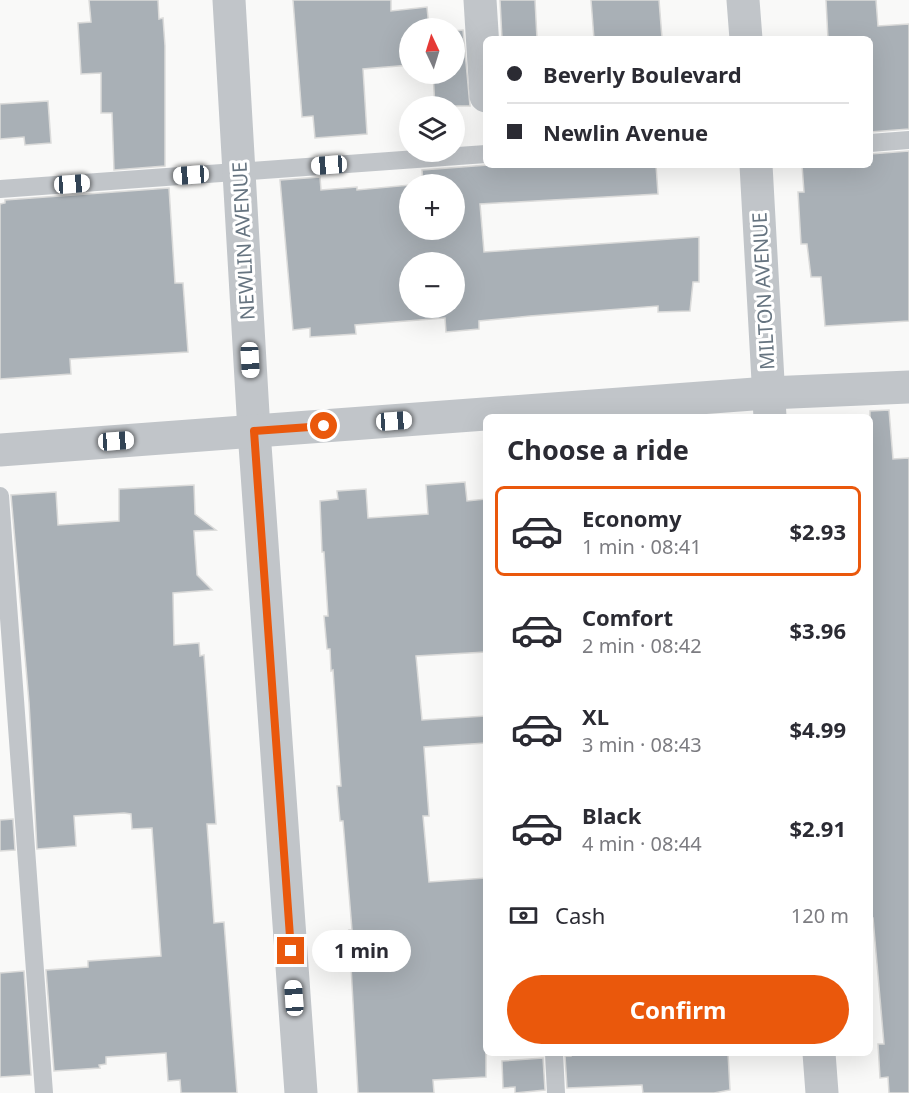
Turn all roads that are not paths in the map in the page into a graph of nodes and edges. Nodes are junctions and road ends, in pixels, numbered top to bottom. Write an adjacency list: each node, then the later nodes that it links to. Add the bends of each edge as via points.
1 (229, 0): 10 (street, NEWLIN AVENUE)
2 (480, 0): 5 (street)
3 (743, 0): 4 (street)
4 (746, 36)
5 (483, 48)
6 (909, 140): 7 (lane)
7 (873, 143)
8 (483, 154): 10 (lane)
9 (756, 168): 13 (street, MILTON AVENUE)
10 (239, 172): 11 (lane); 16 (street, NEWLIN AVENUE)
11 (0, 189)
12 (909, 387): 13 (street)
13 (769, 405): 14 (street)
14 (536, 414)
15 (483, 417): 16 (street)
16 (254, 431): 17 (street); 22 (street, NEWLIN AVENUE)
17 (0, 450)
18 (0, 506): 21 (lane)
19 (554, 1056): 23 (lane)
20 (819, 1056): 24 (street)
21 (44, 1093)
22 (301, 1093)
23 (556, 1093)
24 (822, 1093)

